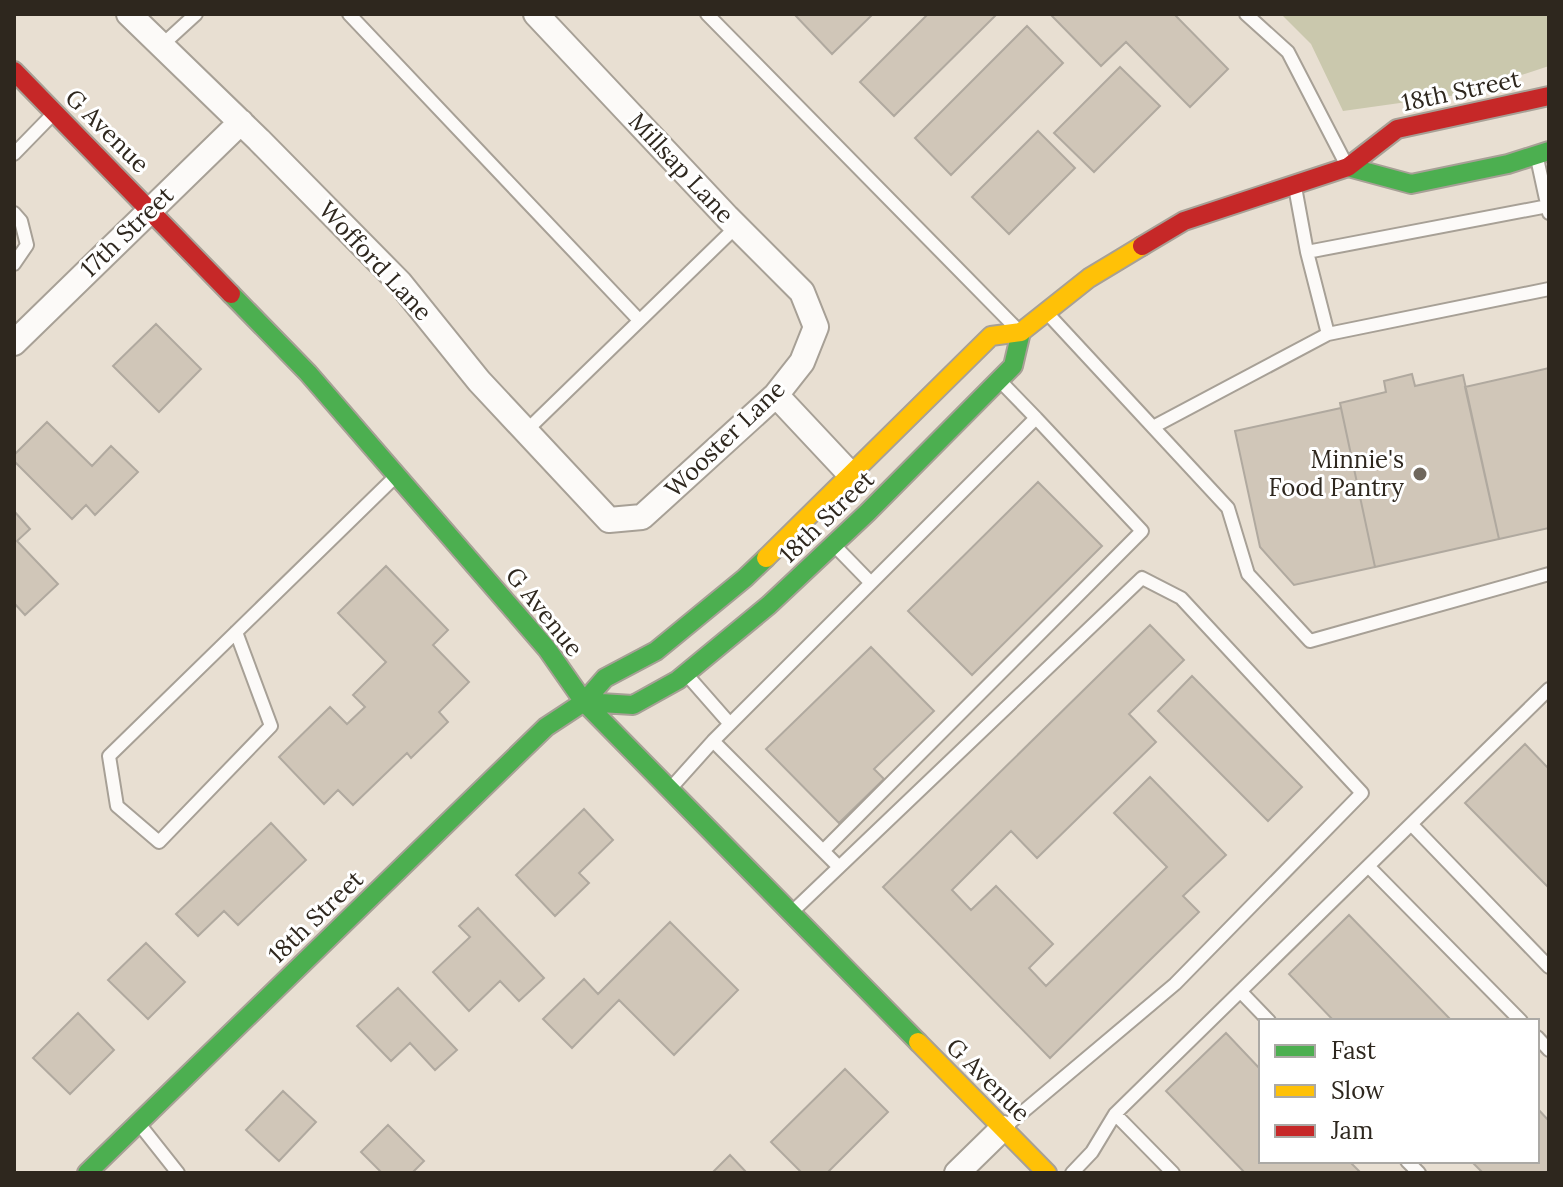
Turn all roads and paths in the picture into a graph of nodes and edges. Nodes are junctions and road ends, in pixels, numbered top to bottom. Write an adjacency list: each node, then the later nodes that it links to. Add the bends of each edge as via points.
1 (129, 14): 7 (street, Wofford Lane)
2 (196, 14): 7 (lane)
3 (349, 14): 24 (lane)
4 (536, 14): 19 (street, Millsap Lane)
5 (707, 14): 26 (lane)
6 (1246, 14): 14 (lane, via 1288,52)
7 (161, 46): 11 (street, Wofford Lane)
8 (14, 71): 10 (street, G Avenue)
9 (1549, 96): 14 (street, 18th Street, via 1522,109 1397,129)
10 (54, 112): 13 (lane); 16 (street, G Avenue)
11 (241, 122): 16 (street, 17th Street); 33 (street, Wofford Lane, via 400,283)
12 (1539, 149): 14 (street, via 1508,164 1411,184); 17 (lane)
13 (14, 154)
14 (1348, 167): 15 (street, 18th Street)
15 (1294, 184): 20 (lane); 23 (street, 18th Street, via 1184,221 1089,278)
16 (151, 209): 28 (street, 17th Street); 34 (street, G Avenue)
17 (1548, 210): 20 (lane)
18 (14, 213): 21 (lane, via 27,245)
19 (736, 227): 24 (lane); 25 (street, Millsap Lane, via 802,292)
20 (1307, 252): 27 (lane)
21 (14, 264)
22 (1549, 289): 27 (lane)
23 (1046, 312): 26 (street, 18th Street); 32 (lane)
24 (639, 320): 33 (lane)
25 (816, 327): 30 (street, Wooster Lane, via 802,362)
26 (1021, 332): 29 (street, 18th Street, via 1013,366); 35 (street, 18th Street, via 991,336)
27 (1328, 334): 32 (lane)
28 (14, 343)
29 (999, 380): 31 (lane); 37 (street, 18th Street)
30 (776, 395): 35 (street); 36 (street, Wooster Lane, via 642,517)
31 (1036, 418): 39 (lane); 48 (lane, via 1142,531)
32 (1153, 427): 38 (lane, via 1228,508 1248,574 1310,641)
33 (526, 431): 36 (street, Wofford Lane)
34 (397, 475): 40 (lane); 43 (street, G Avenue, via 547,649)
35 (851, 475): 43 (street, 18th Street, via 745,578 656,651 605,678)
36 (609, 520)
37 (833, 544): 39 (lane); 41 (street, 18th Street)
38 (1549, 574)
39 (871, 583): 44 (lane)
40 (236, 632): 40 (lane, via 109,756 117,806 159,842 271,726)
41 (686, 674): 43 (street, 18th Street, via 633,705); 44 (lane)
42 (1546, 699): 47 (lane)
43 (584, 702): 46 (street, G Avenue); 57 (street, 18th Street, via 546,727)
44 (730, 724): 45 (lane)
45 (713, 741): 46 (lane); 48 (lane)
46 (670, 790): 51 (street, G Avenue)
47 (1412, 825): 50 (lane); 52 (lane)
48 (823, 851): 49 (lane)
49 (839, 867): 51 (lane); 58 (lane, via 1142,578 1181,598 1362,793 1175,984)
50 (1369, 867): 53 (lane); 55 (lane)
51 (790, 914): 58 (street, G Avenue)
52 (1549, 967)
53 (1241, 992): 54 (lane); 56 (lane)
54 (1267, 1019)
55 (1519, 1019)
56 (1115, 1114): 63 (lane); 64 (lane)
57 (138, 1123): 59 (street, 18th Street); 60 (lane)
58 (1003, 1128): 61 (street); 62 (street, G Avenue)
59 (87, 1173)
60 (178, 1173)
61 (957, 1173)
62 (1047, 1173)
63 (1072, 1173)
64 (1173, 1173)

